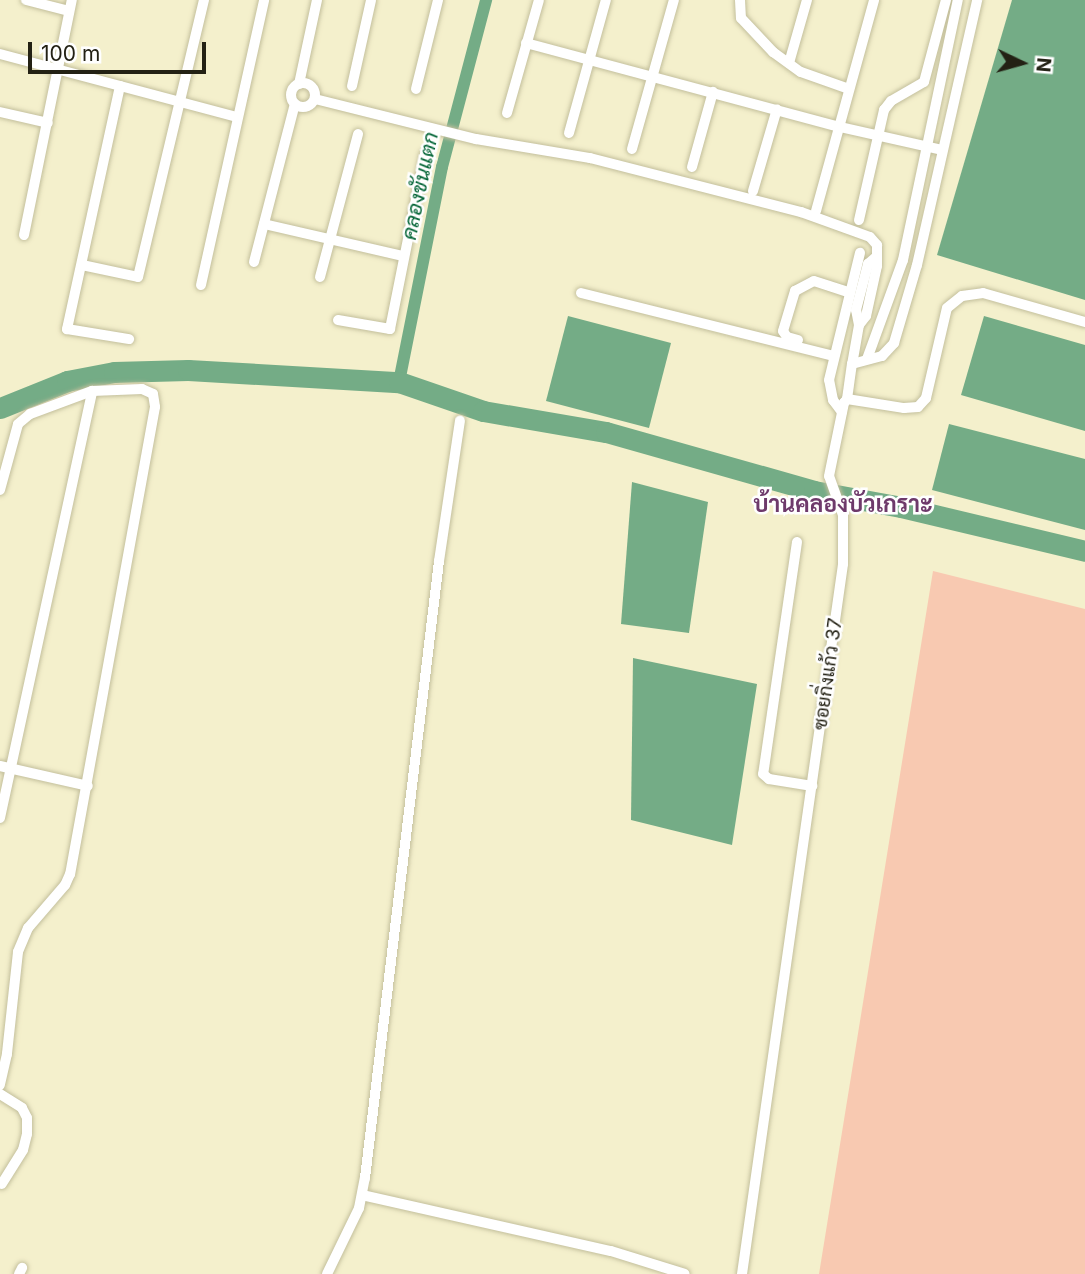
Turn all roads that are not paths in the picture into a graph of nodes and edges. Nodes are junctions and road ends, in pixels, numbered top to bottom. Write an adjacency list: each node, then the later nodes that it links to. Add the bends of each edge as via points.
1 (26, 0): 16 (street)
2 (204, 0): 32 (street)
3 (264, 0): 37 (street)
4 (317, 0): 25 (street)
5 (371, 0): 27 (street)
6 (438, 0): 28 (street)
7 (539, 0): 19 (street)
8 (606, 0): 21 (street)
9 (674, 0): 24 (street)
10 (740, 0): 22 (street, via 741,18)
11 (807, 0): 22 (street)
12 (874, 0): 29 (street)
13 (946, 0): 42 (street, via 924,82 891,100)
14 (958, 0): 17 (street)
15 (977, 0): 18 (street)
16 (71, 6): 23 (street)
17 (950, 38): 18 (street); 43 (street)
18 (967, 42): 45 (street)
19 (526, 43): 21 (street); 36 (street)
20 (0, 54): 23 (street)
21 (589, 59): 24 (street); 40 (street)
22 (789, 63): 29 (street)
23 (58, 69): 26 (street); 38 (street)
24 (652, 75): 30 (street); 44 (street)
25 (299, 84): 31 (street, via 313,88); 33 (street, via 292,92)
26 (120, 86): 32 (street); 59 (street)
27 (352, 86)
28 (416, 89)
29 (849, 89): 39 (street)
30 (713, 92): 34 (street); 47 (street)
31 (315, 99): 33 (street, via 306,107); 56 (street, via 476,139 590,158 801,212 870,237 877,246)
32 (180, 102): 37 (street); 59 (street, via 138,277)
33 (295, 104): 51 (street)
34 (777, 109): 39 (street); 48 (street)
35 (0, 112): 38 (street)
36 (507, 113)
37 (237, 117): 63 (street)
38 (48, 123): 52 (street)
39 (840, 127): 42 (street); 49 (street)
40 (569, 133)
41 (358, 134): 53 (street)
42 (879, 134): 43 (street); 50 (street)
43 (928, 147): 45 (street); 57 (street)
44 (632, 149)
45 (942, 150): 60 (street)
46 (425, 154): 55 (street)
47 (692, 167)
48 (753, 191)
49 (816, 211)
50 (859, 220)
51 (264, 224): 53 (street); 58 (street)
52 (24, 235)
53 (330, 239): 55 (street); 61 (street)
54 (860, 253): 65 (street)
55 (403, 256): 68 (street, via 390,330)
56 (875, 258): 67 (street, via 867,264); 70 (street, via 866,316)
57 (903, 260): 60 (street); 62 (street)
58 (254, 262)
59 (82, 265): 71 (street, via 67,329)
60 (917, 265): 64 (street)
61 (320, 277)
62 (896, 283): 64 (street); 73 (street)
63 (201, 285)
64 (910, 288): 73 (street, via 888,352)
65 (848, 292): 67 (street); 72 (street, via 821,282 801,286 795,291 783,331 787,337)
66 (581, 293): 72 (street)
67 (850, 308): 70 (street); 72 (street)
68 (338, 320)
69 (1085, 322): 76 (street, via 983,293 962,296 947,308 926,398 918,407)
70 (859, 325): 74 (street, ซอยกิ่งแก้ว 37)
71 (129, 339)
72 (834, 353): 77 (street, via 830,390)
73 (867, 359): 74 (street)
74 (852, 363): 76 (street, ซอยกิ่งแก้ว 37)
75 (92, 391): 79 (street, via 23,419); 81 (street); 82 (street, via 142,389 153,394 155,407)
76 (847, 398): 77 (street, ซอยกิ่งแก้ว 37)
77 (842, 412): 83 (street, ซอยกิ่งแก้ว 37, via 828,476 843,515 843,564)
78 (460, 421): 91 (street)
79 (0, 490)
80 (797, 542): 83 (street, via 763,774)
81 (5, 767): 82 (street); 84 (street)
82 (88, 786): 85 (street, via 70,874 22,939)
83 (812, 786): 94 (street, ซอยกิ่งแก้ว 37)
84 (0, 818)
85 (12, 996): 86 (street); 87 (street)
86 (0, 1000)
87 (4, 1050): 88 (street)
88 (0, 1084)
89 (0, 1094): 90 (street, via 22,1108 27,1126 23,1150)
90 (2, 1184)
91 (362, 1195): 92 (street); 93 (street, via 611,1251)
92 (327, 1274)
93 (685, 1274)
94 (742, 1274)

